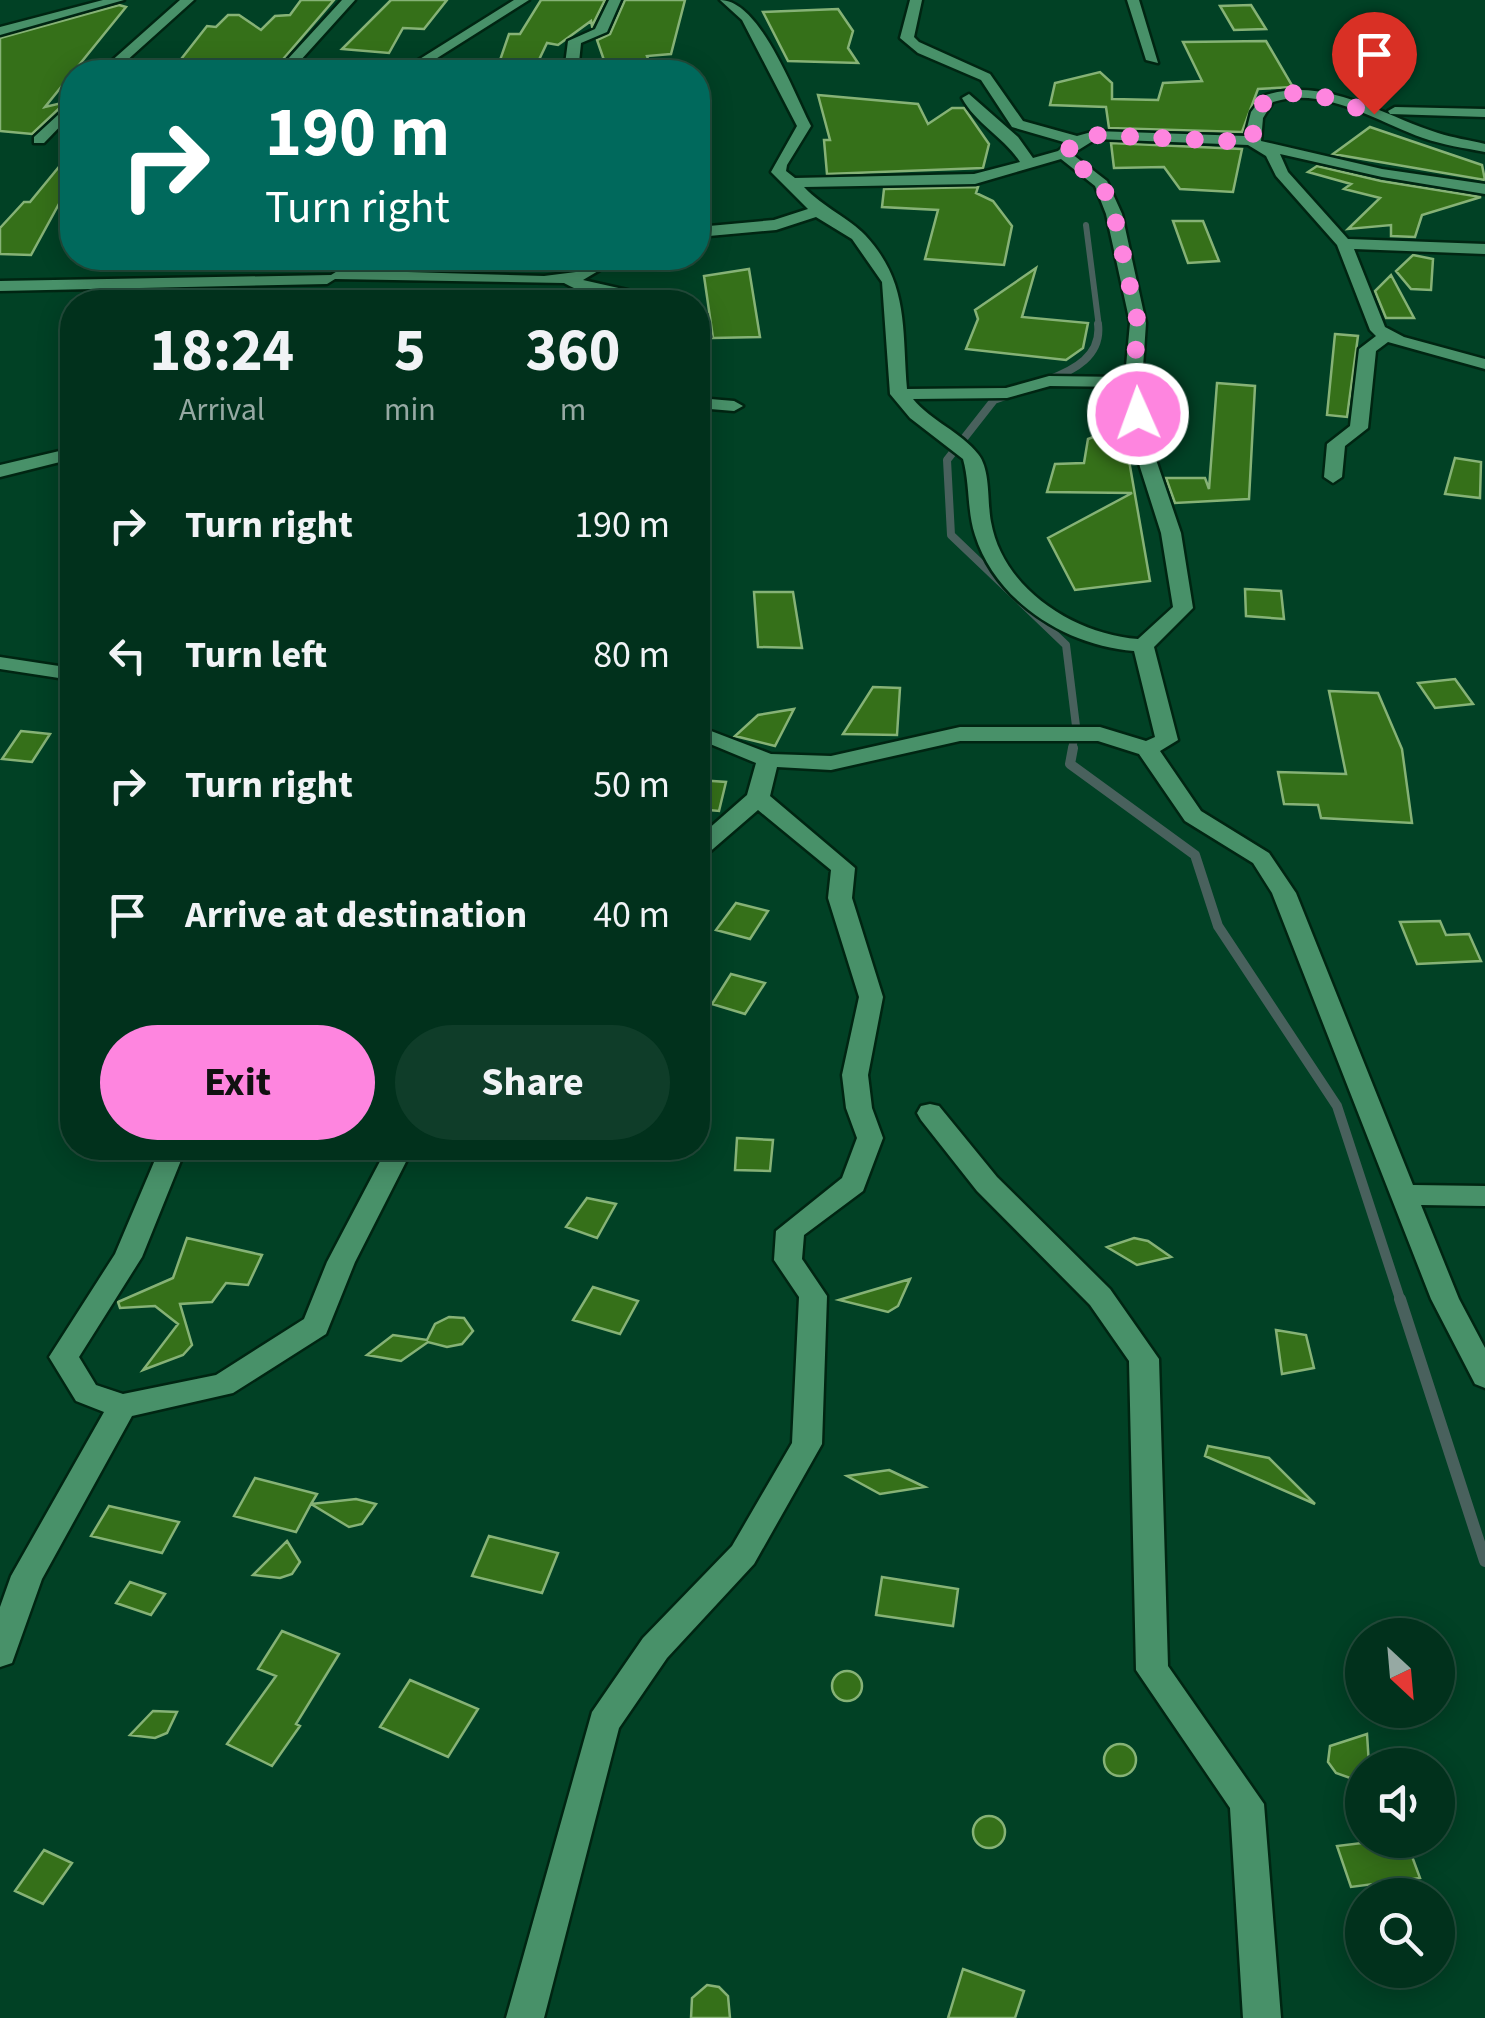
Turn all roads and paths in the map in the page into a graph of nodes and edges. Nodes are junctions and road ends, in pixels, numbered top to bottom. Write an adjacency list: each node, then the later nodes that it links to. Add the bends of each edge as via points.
1 (118, 0): 9 (street)
2 (188, 0): 10 (street)
3 (349, 0): 11 (street)
4 (524, 0): 12 (street)
5 (615, 0): 13 (street, via 600,32 575,41)
6 (726, 0): 24 (street, via 748,18 804,126 781,156 778,172)
7 (916, 0): 21 (street, via 907,38 917,49 981,74 1017,124)
8 (1133, 0): 14 (street)
9 (0, 31)
10 (120, 60)
11 (294, 60)
12 (426, 60)
13 (573, 60)
14 (1153, 60)
15 (969, 98): 23 (street)
16 (1346, 102): 17 (street, via 1422,115); 20 (street, via 1296,94 1270,98 1260,106); 22 (street)
17 (1485, 114)
18 (60, 118): 19 (street)
19 (39, 140)
20 (1256, 143): 21 (street, via 1094,135); 25 (street); 28 (street)
21 (1070, 148): 23 (street); 40 (street, via 1102,184 1114,214 1138,323)
22 (1485, 148)
23 (1030, 164): 24 (street, via 975,179)
24 (791, 183): 26 (street)
25 (1485, 189)
26 (818, 211): 27 (street, via 776,225); 41 (street, via 858,236 890,282)
27 (710, 231)
28 (1344, 244): 29 (street); 38 (street)
29 (1485, 249)
30 (337, 270): 33 (street); 34 (street); 35 (street)
31 (587, 270): 32 (street)
32 (568, 279): 33 (street); 37 (street)
33 (544, 281): 36 (street)
34 (0, 286)
35 (320, 290)
36 (538, 290)
37 (595, 290)
38 (1386, 336): 39 (street); 46 (street, via 1368,349 1359,428 1336,444)
39 (1485, 364)
40 (1133, 382): 41 (street, via 1049,381 1008,392); 47 (street, via 1142,446 1170,533 1184,608)
41 (900, 394): 47 (street, via 971,457 987,544 1022,594 1061,626 1119,646)
42 (710, 404): 43 (street)
43 (734, 406)
44 (60, 457): 45 (street)
45 (0, 470)
46 (1333, 477)
47 (1144, 646): 51 (street, via 1167,740)
48 (0, 663): 49 (street)
49 (60, 672)
50 (710, 737): 52 (street)
51 (1147, 748): 52 (street, via 1100,734 960,734 832,762); 58 (street, via 1192,816 1261,858 1284,893)
52 (768, 760): 53 (street)
53 (758, 798): 54 (street); 63 (street, via 843,868 840,898 871,997 855,1075 870,1138 853,1184 790,1231 788,1260 813,1296 807,1444 743,1554 655,1648 604,1723)
54 (710, 840)
55 (930, 1112): 64 (street, via 988,1184 1100,1297 1144,1359 1152,1670 1247,1804)
56 (168, 1160): 61 (street, via 128,1257 64,1357 86,1393)
57 (394, 1160): 61 (street, via 316,1326 224,1384)
58 (1403, 1195): 59 (street); 60 (street, via 1444,1299)
59 (1485, 1196)
60 (1485, 1376)
61 (122, 1406): 62 (street, via 26,1576)
62 (0, 1653)
63 (525, 2018)
64 (1262, 2018)

